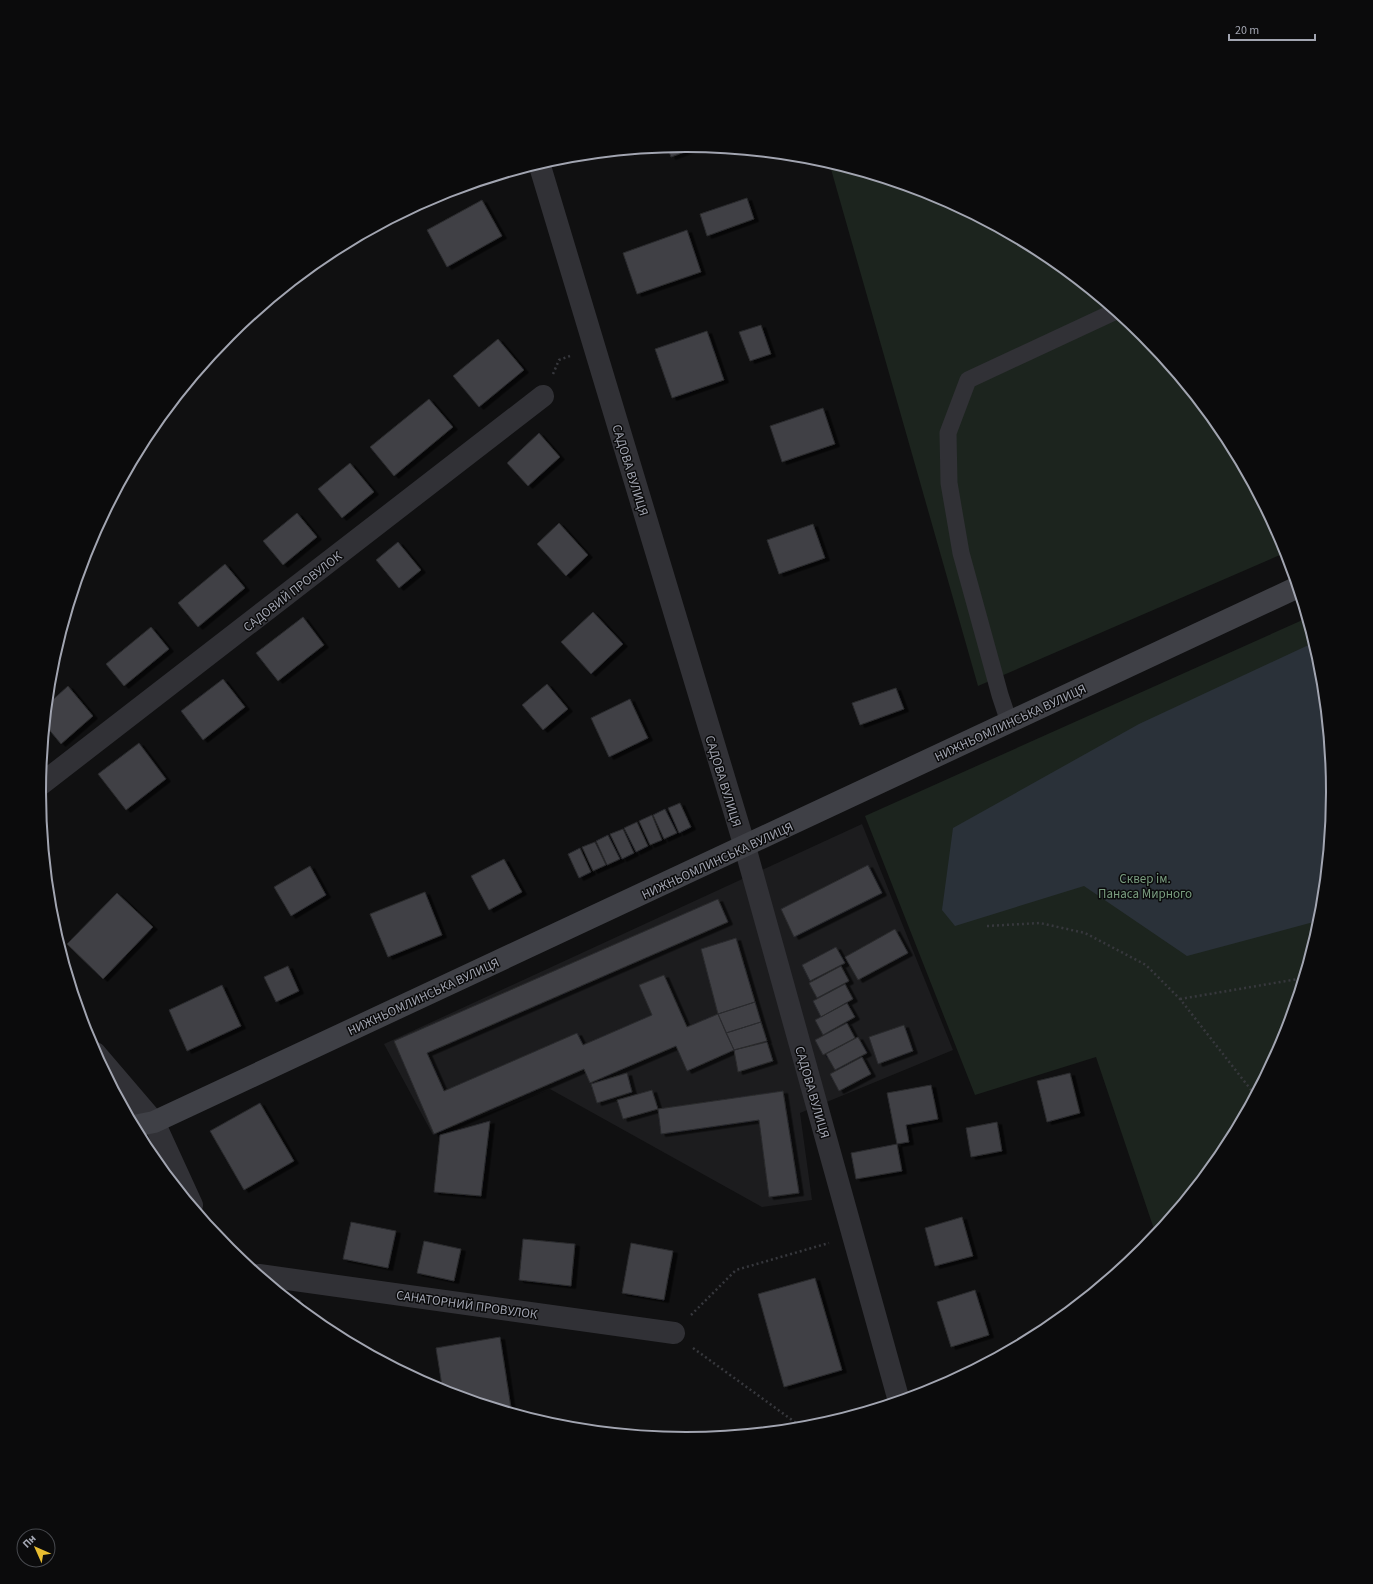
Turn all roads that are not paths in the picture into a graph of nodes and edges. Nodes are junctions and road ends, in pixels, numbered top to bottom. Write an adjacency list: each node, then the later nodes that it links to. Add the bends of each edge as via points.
1 (541, 169): 7 (street, САДОВА ВУЛИЦЯ)
2 (1112, 313): 5 (lane, via 968,380 948,433 949,483 961,553)
3 (543, 396): 6 (street, САДОВИЙ ПРОВУЛОК)
4 (1294, 589): 5 (main road, НИЖНЬОМЛИНСЬКА ВУЛИЦЯ)
5 (1009, 722): 7 (main road, НИЖНЬОМЛИНСЬКА ВУЛИЦЯ)
6 (46, 780)
7 (745, 847): 9 (main road, НИЖНЬОМЛИНСЬКА ВУЛИЦЯ); 13 (street, САДОВА ВУЛИЦЯ)
8 (119, 1087): 9 (street)
9 (144, 1124): 10 (street)
10 (179, 1183)
11 (267, 1276): 12 (street, САНАТОРНИЙ ПРОВУЛОК)
12 (674, 1333)
13 (898, 1397)

